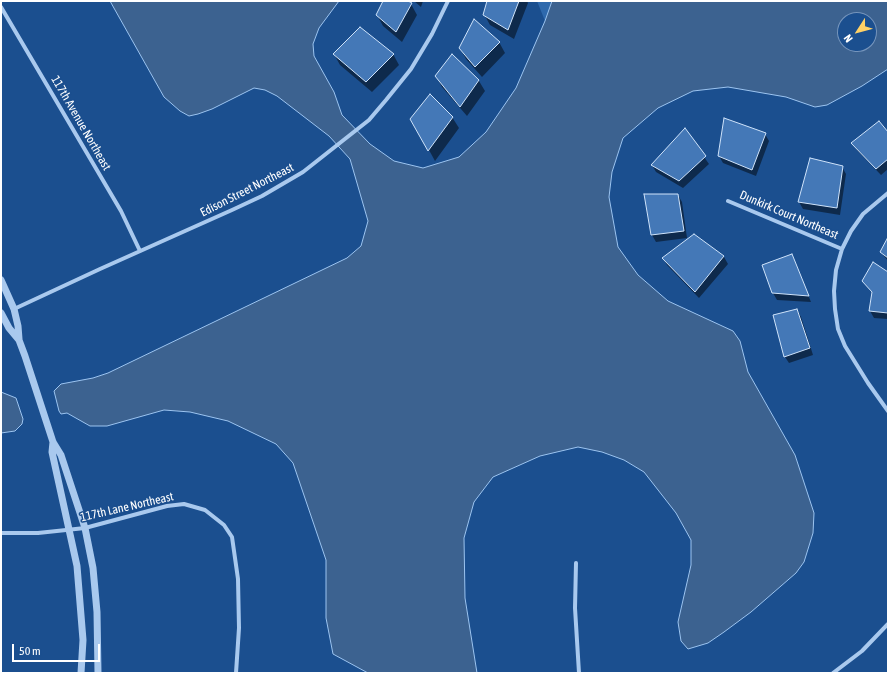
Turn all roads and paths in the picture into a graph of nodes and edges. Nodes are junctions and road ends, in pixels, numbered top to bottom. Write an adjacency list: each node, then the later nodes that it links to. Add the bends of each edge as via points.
1 (448, 1): 6 (street, Edison Street Northeast, via 411,69 369,120 303,172 262,196)
2 (1, 7): 6 (street, 117th Avenue Northeast, via 72,126 136,238)
3 (888, 193): 5 (street, via 863,214)
4 (728, 201): 5 (street, Dunkirk Court Northeast)
5 (842, 249): 11 (street, via 834,290 838,328 845,346)
6 (140, 250): 8 (street, Edison Street Northeast)
7 (1, 280): 8 (street)
8 (14, 309): 10 (street)
9 (1, 313): 10 (street, via 8,328)
10 (19, 340): 12 (street)
11 (888, 411)
12 (53, 439): 13 (street, via 52,452); 14 (street, via 61,455)
13 (68, 528): 14 (street, 117th Lane Northeast); 15 (street, 117th Lane Northeast, via 38,533); 18 (street, via 77,566 83,640)
14 (85, 528): 19 (street, via 98,612); 20 (street, 117th Lane Northeast, via 142,511 184,504 205,510 224,525 232,537 238,579)
15 (1, 533)
16 (576, 563): 21 (street, via 575,608)
17 (888, 624): 22 (street, via 862,651)
18 (81, 673)
19 (98, 673)
20 (236, 673)
21 (579, 673)
22 (833, 673)

